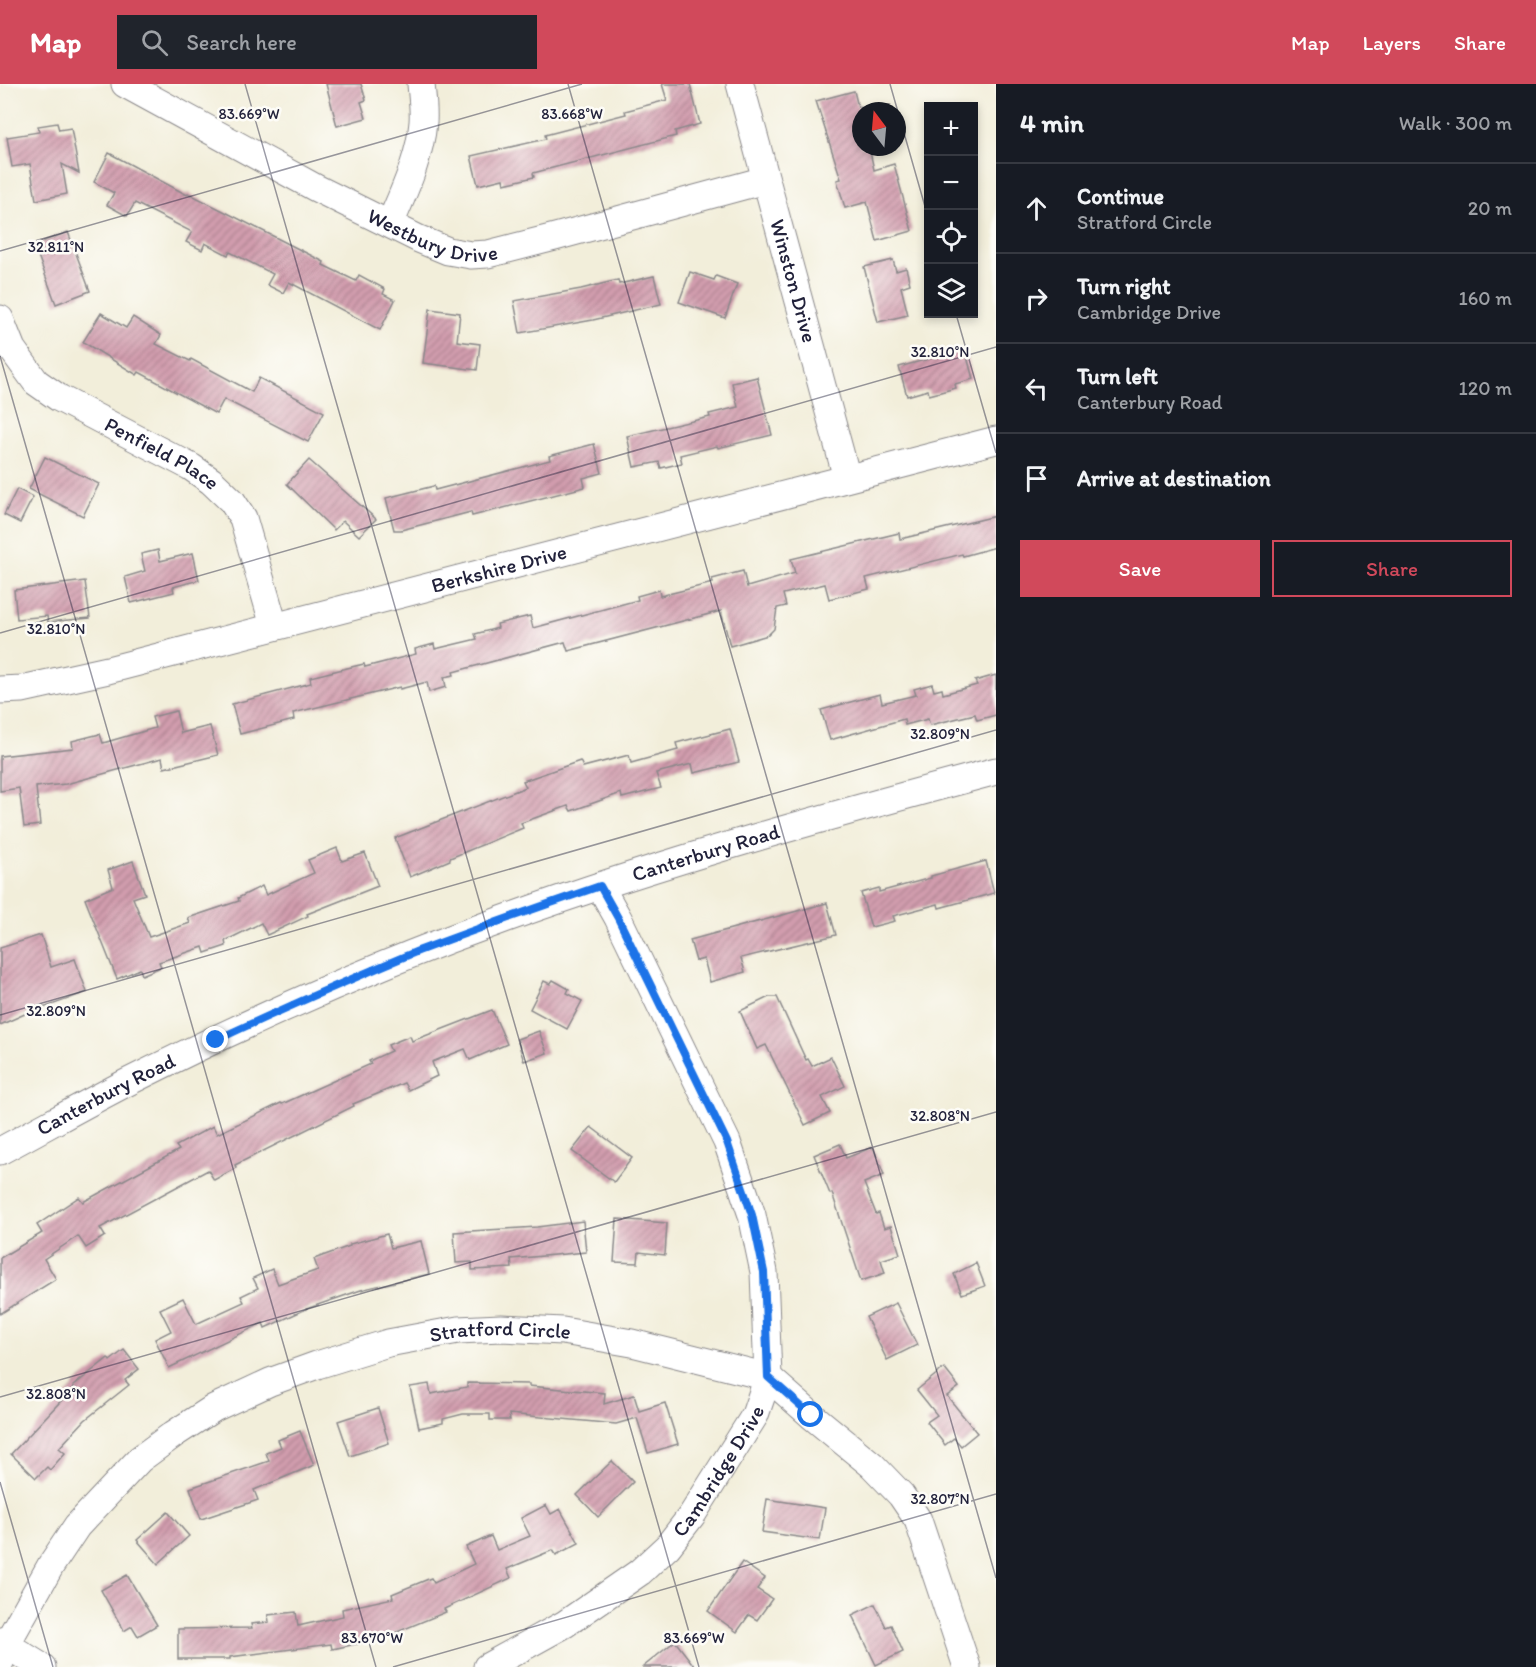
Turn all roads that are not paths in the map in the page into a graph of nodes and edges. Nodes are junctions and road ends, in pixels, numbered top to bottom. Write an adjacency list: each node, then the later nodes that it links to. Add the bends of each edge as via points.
1 (125, 84): 5 (street, Westbury Drive)
2 (421, 84): 5 (street, via 421,138)
3 (740, 84): 4 (street, Winston Drive)
4 (765, 180): 5 (street, Westbury Drive, via 488,254 447,251); 8 (street, Winston Drive)
5 (390, 224)
6 (0, 319): 9 (street, Penfield Place, via 12,349 36,382 191,467 232,501 243,518)
7 (996, 440): 8 (street, Berkshire Drive)
8 (847, 478): 9 (street, Berkshire Drive)
9 (274, 626): 10 (street, Berkshire Drive, via 108,670)
10 (0, 690)
11 (996, 771): 12 (street, Canterbury Road, via 725,846)
12 (600, 886): 13 (street, Canterbury Road, via 507,918 323,991 126,1083); 14 (street, Cambridge Drive, via 727,1142 752,1215 764,1272)
13 (0, 1151)
14 (768, 1377): 15 (street, Stratford Circle, via 632,1343 563,1331 501,1328 458,1330 388,1343 317,1365 214,1408 140,1459 77,1526); 17 (street, Cambridge Drive, via 755,1414 668,1546 640,1572 565,1624); 18 (street, Stratford Circle, via 872,1465 901,1495 918,1520)
15 (2, 1649): 16 (street)
16 (42, 1667)
17 (487, 1667)
18 (967, 1667)

